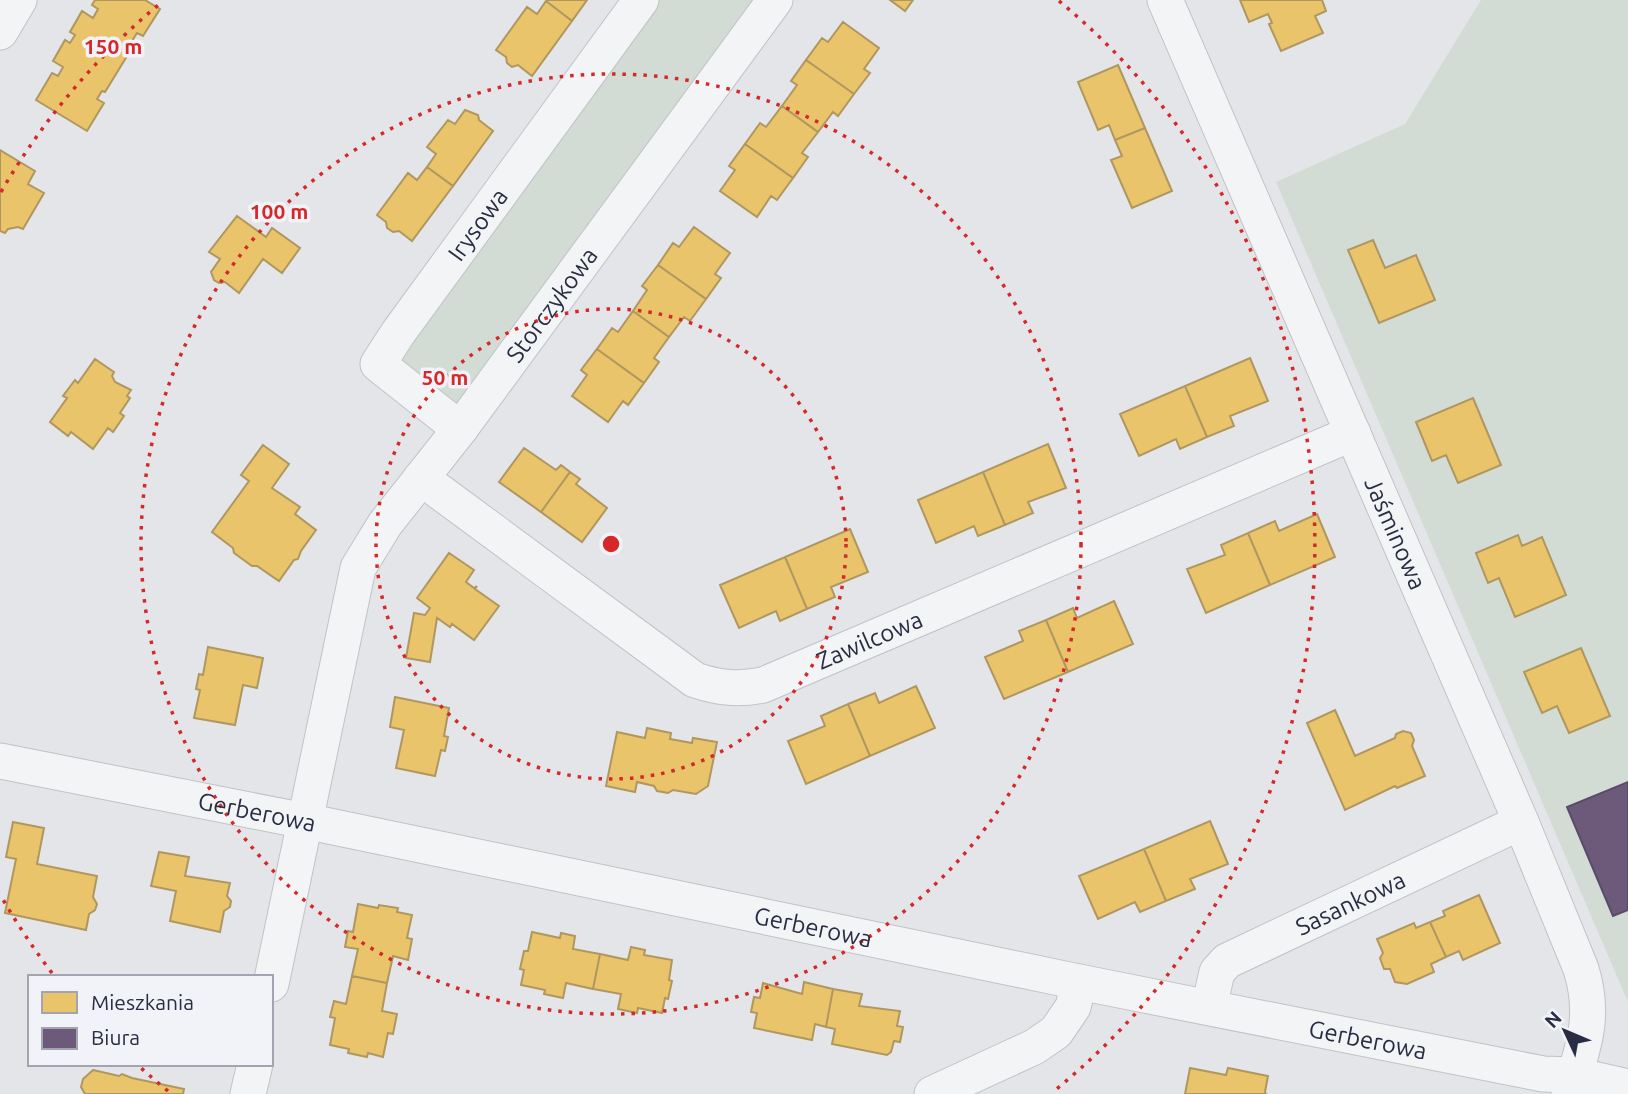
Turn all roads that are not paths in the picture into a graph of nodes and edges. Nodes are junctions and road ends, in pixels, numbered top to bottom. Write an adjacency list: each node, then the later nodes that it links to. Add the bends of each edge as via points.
1 (19, 0): 5 (street)
2 (641, 0): 6 (street, Irysowa, via 378,364)
3 (775, 0): 6 (street, Storczykowa)
4 (1165, 0): 7 (street, Jaśminowa)
5 (0, 32)
6 (460, 429): 8 (street, Storczykowa)
7 (1353, 433): 8 (street, Zawilcowa, via 776,680 728,689 695,680); 11 (street, Jaśminowa)
8 (421, 478): 10 (street, Storczykowa, via 358,568)
9 (0, 761): 10 (street, Gerberowa)
10 (305, 821): 12 (street, Storczykowa); 13 (street, Gerberowa)
11 (1521, 822): 14 (street, Sasankowa, via 1227,961 1217,972); 16 (street, Jaśminowa, via 1588,992 1585,1043)
12 (273, 975)
13 (1079, 982): 14 (street, Gerberowa); 19 (street, via 1073,1007 1056,1032 1034,1047)
14 (1209, 1007): 16 (street, Gerberowa, via 1543,1074)
15 (255, 1066): 18 (street)
16 (1572, 1085): 17 (street, Gerberowa)
17 (1628, 1087)
18 (248, 1094)
19 (932, 1094)

